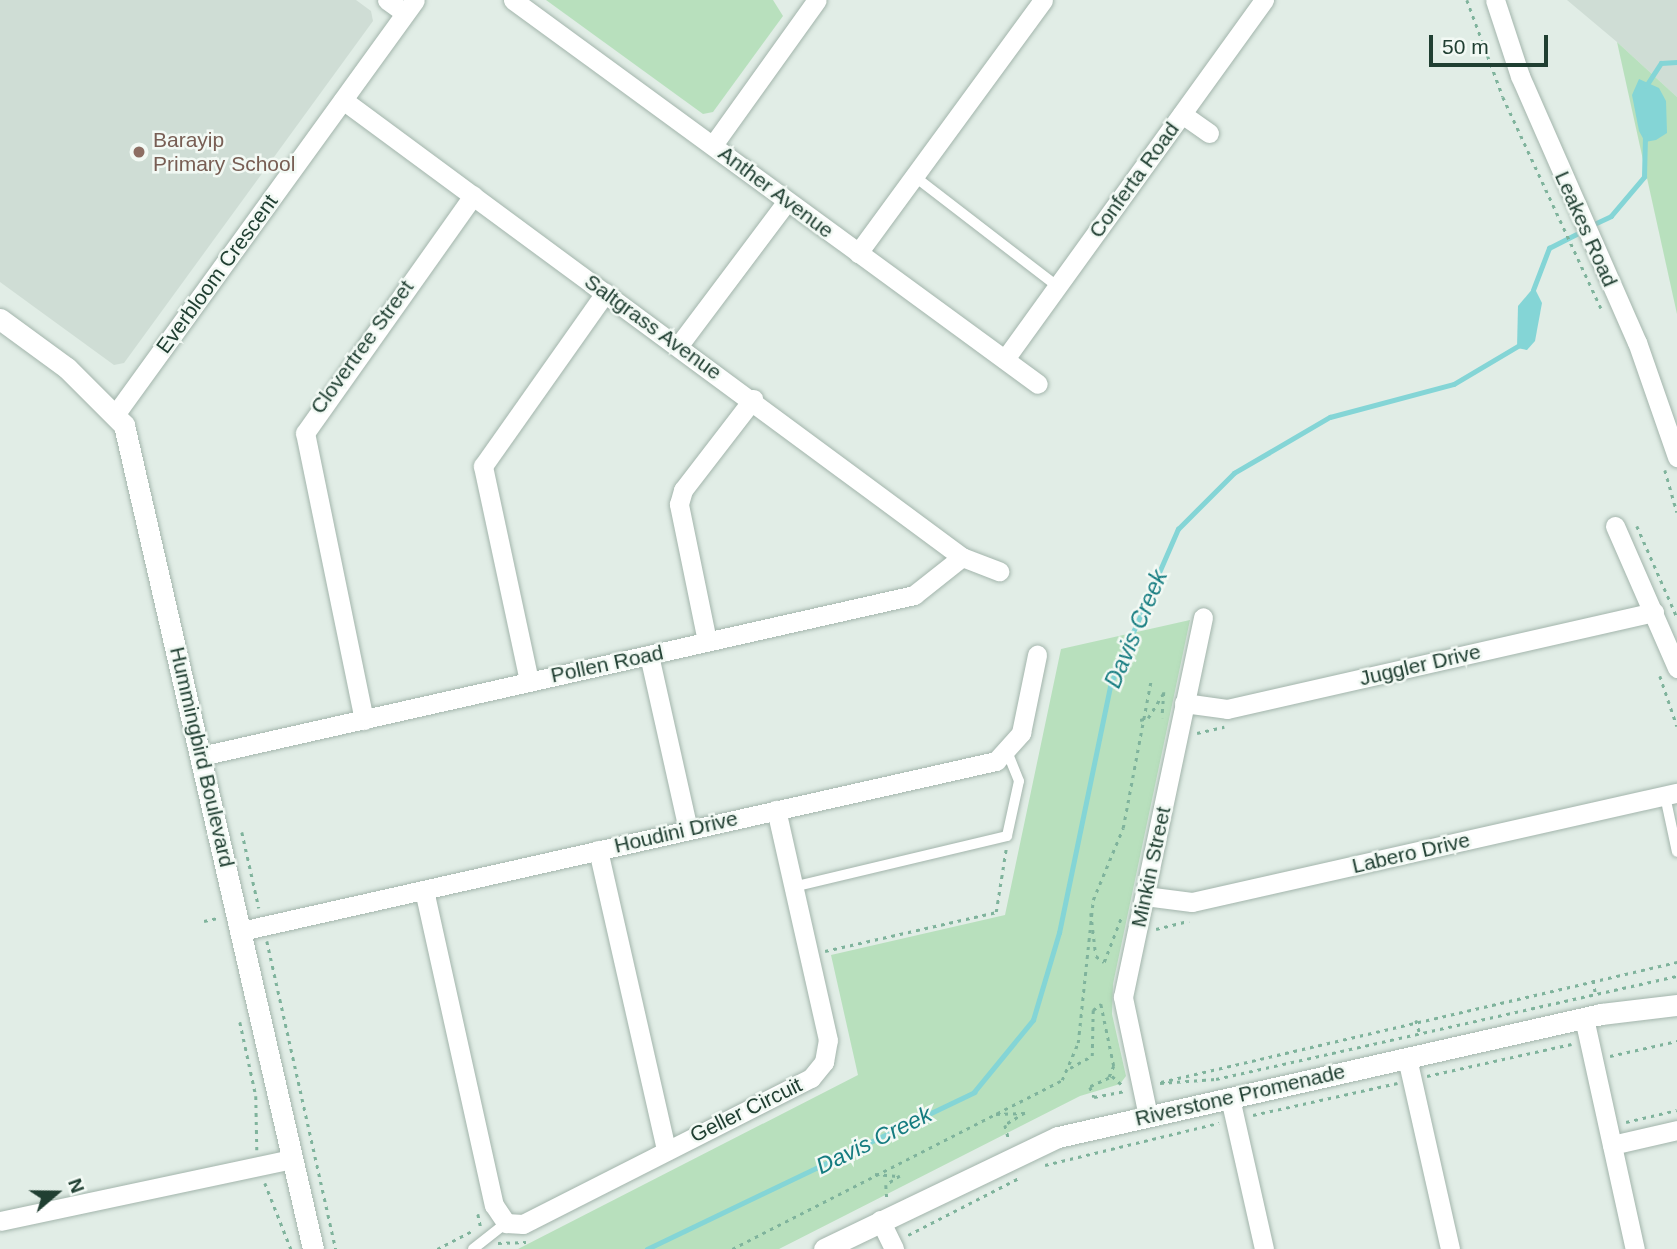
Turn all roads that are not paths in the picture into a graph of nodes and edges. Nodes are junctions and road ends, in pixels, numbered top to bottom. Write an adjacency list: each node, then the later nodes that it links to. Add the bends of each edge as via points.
1 (387, 0): 7 (street)
2 (513, 0): 11 (street, Anther Avenue)
3 (1043, 0): 12 (street)
4 (1264, 0): 9 (street, Conferta Road)
5 (1495, 0): 24 (street, Leakes Road)
6 (812, 2): 11 (street)
7 (410, 7): 8 (street, Everbloom Crescent)
8 (343, 100): 13 (street, Saltgrass Avenue); 23 (street, Everbloom Crescent)
9 (1182, 114): 10 (street); 16 (street, Conferta Road)
10 (1209, 133)
11 (713, 145): 14 (street, Anther Avenue)
12 (914, 176): 15 (street); 16 (lane)
13 (473, 196): 17 (street, Saltgrass Avenue); 36 (street, Clovertree Street, via 305,433)
14 (787, 201): 15 (street, Anther Avenue); 19 (street)
15 (858, 253): 20 (street, Anther Avenue)
16 (1057, 286): 20 (street, Conferta Road)
17 (605, 293): 19 (street, Saltgrass Avenue); 34 (street, via 483,466)
18 (0, 319): 23 (street)
19 (680, 345): 22 (street, Saltgrass Avenue)
20 (1004, 359): 21 (street, Anther Avenue)
21 (1038, 384)
22 (753, 399): 26 (street, Saltgrass Avenue); 30 (street, via 683,490 679,504)
23 (117, 412): 38 (street, Hummingbird Boulevard)
24 (1677, 457)
25 (1615, 526): 28 (street)
26 (962, 557): 27 (street); 30 (street, Pollen Road, via 914,595)
27 (999, 571)
28 (1654, 612): 33 (street); 35 (street, Juggler Drive, via 1227,709)
29 (1203, 617): 35 (street, Minkin Street)
30 (707, 641): 31 (street, Pollen Road)
31 (649, 655): 34 (street, Pollen Road); 41 (street)
32 (1037, 655): 37 (street, via 1021,733)
33 (1677, 668)
34 (529, 681): 36 (street, Pollen Road)
35 (1184, 704): 46 (street, Minkin Street)
36 (364, 720): 38 (street, Pollen Road)
37 (1008, 754): 40 (street, Houdini Drive); 44 (lane, via 1019,781 1012,825 999,841)
38 (201, 755): 47 (street, Hummingbird Boulevard)
39 (1671, 795): 43 (lane); 46 (street, Labero Drive, via 1192,902)
40 (776, 810): 41 (street, Houdini Drive); 44 (street, Geller Circuit)
41 (688, 829): 42 (street, Houdini Drive)
42 (598, 850): 45 (street, Houdini Drive); 55 (street)
43 (1677, 852)
44 (792, 887): 55 (street, Geller Circuit, via 828,1040 818,1072)
45 (424, 890): 47 (street, Houdini Drive, via 265,934); 58 (street)
46 (1145, 896): 52 (street, Minkin Street, via 1148,924 1123,996)
47 (230, 931): 56 (street, Hummingbird Boulevard)
48 (1677, 1005): 49 (street, Riverstone Promenade)
49 (1584, 1018): 50 (street, Riverstone Promenade); 54 (street)
50 (1407, 1058): 51 (street, Riverstone Promenade); 65 (street)
51 (1230, 1098): 52 (street, Riverstone Promenade); 64 (street)
52 (1148, 1116): 57 (street, Riverstone Promenade, via 1015,1154)
53 (1677, 1130): 54 (street)
54 (1612, 1145): 66 (street)
55 (666, 1150): 58 (street, Geller Circuit, via 528,1222)
56 (292, 1159): 59 (street); 61 (street, Hummingbird Boulevard)
57 (887, 1216): 60 (street); 63 (street, Riverstone Promenade)
58 (502, 1220): 62 (lane, Geller Circuit)
59 (0, 1221)
60 (893, 1246)
61 (313, 1249)
62 (473, 1249)
63 (824, 1249)
64 (1264, 1249)
65 (1450, 1249)
66 (1635, 1249)

